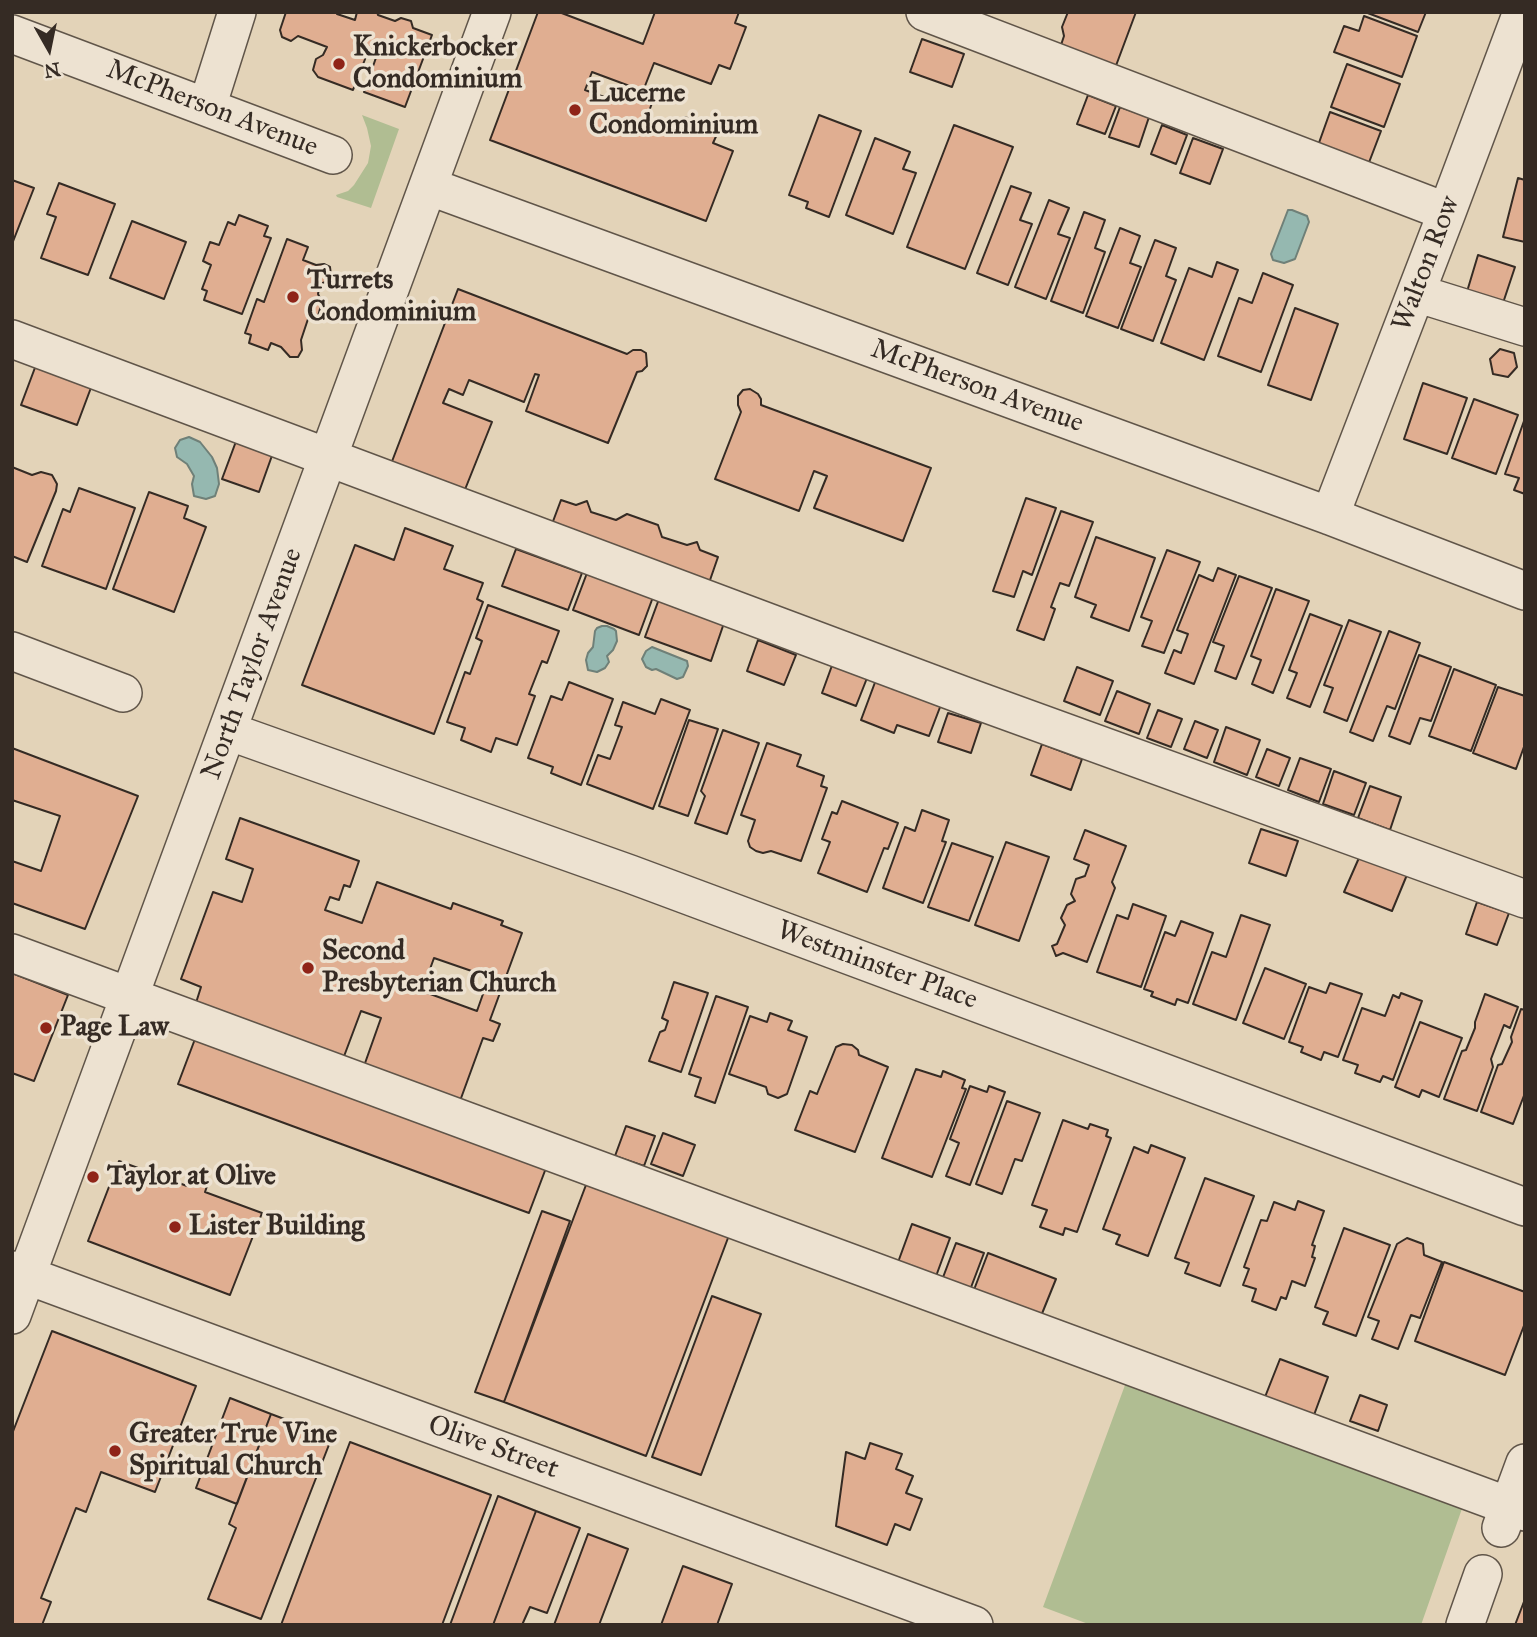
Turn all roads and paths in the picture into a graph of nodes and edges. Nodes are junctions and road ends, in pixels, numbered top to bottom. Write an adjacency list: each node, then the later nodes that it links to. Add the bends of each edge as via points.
1 (237, 12): 7 (street)
2 (492, 12): 9 (street, North Taylor Avenue)
3 (925, 12): 10 (street)
4 (1522, 12): 6 (street, Walton Row)
5 (12, 33): 7 (street, McPherson Avenue)
6 (1512, 77): 10 (street, Walton Row)
7 (207, 107): 8 (street, McPherson Avenue)
8 (333, 155)
9 (428, 186): 14 (street, North Taylor Avenue); 15 (street, McPherson Avenue)
10 (1447, 212): 11 (street, Walton Row)
11 (1416, 293): 12 (street); 15 (street, Walton Row)
12 (1525, 327)
13 (12, 339): 14 (street)
14 (328, 457): 19 (street, North Taylor Avenue); 20 (street, via 965,696)
15 (1330, 516): 16 (street, McPherson Avenue)
16 (1525, 591)
17 (12, 651): 18 (street)
18 (123, 692)
19 (228, 731): 22 (street, North Taylor Avenue); 23 (street, Westminster Place, via 643,879)
20 (1525, 899)
21 (12, 953): 22 (street)
22 (130, 996): 24 (street, North Taylor Avenue); 27 (street)
23 (1525, 1207)
24 (19, 1273): 25 (street, North Taylor Avenue); 29 (street, Olive Street)
25 (12, 1315)
26 (1525, 1463): 27 (street)
27 (1511, 1516)
28 (1483, 1574): 30 (street)
29 (974, 1625)
30 (1465, 1625)

